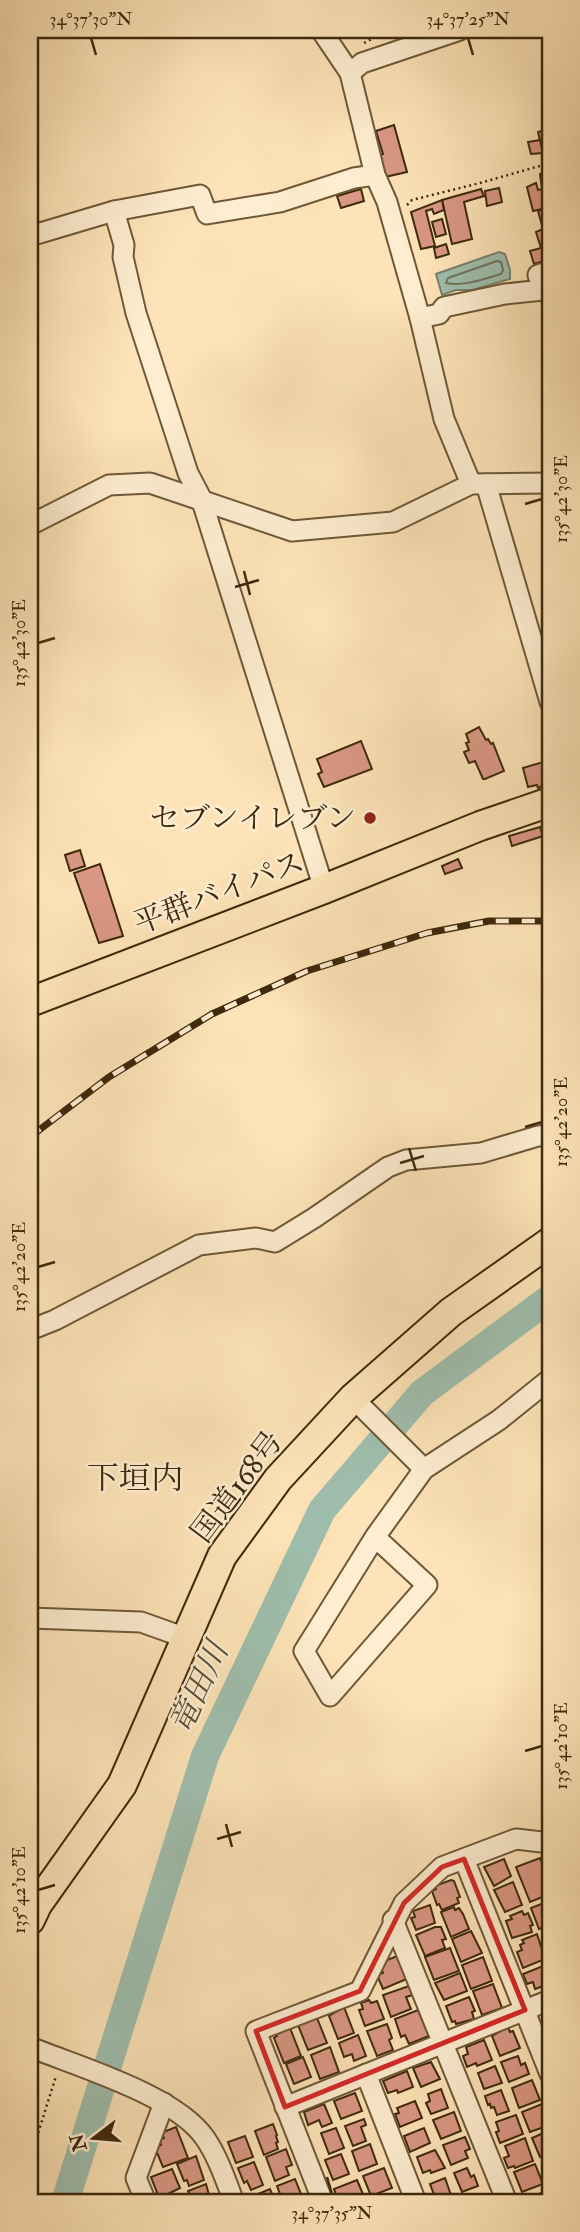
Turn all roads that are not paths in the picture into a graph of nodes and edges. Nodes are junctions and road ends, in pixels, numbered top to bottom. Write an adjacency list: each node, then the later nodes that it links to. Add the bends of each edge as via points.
1 (321, 30): 3 (street)
2 (460, 30): 3 (street, via 362,63)
3 (350, 74): 4 (street)
4 (376, 175): 5 (street, via 280,202 207,214 200,195); 8 (street)
5 (114, 211): 6 (street); 11 (street, via 136,313 188,473)
6 (30, 236)
7 (550, 271): 8 (street, via 538,275 543,290 444,307 439,314)
8 (420, 318): 10 (street, via 444,419)
9 (550, 483): 10 (street)
10 (478, 484): 11 (street, via 393,522 292,531); 13 (street)
11 (201, 499): 12 (street, via 150,483 109,485); 15 (street)
12 (30, 525)
13 (550, 702)
14 (550, 802): 15 (highway, 平群バイパス)
15 (324, 889): 16 (highway, 平群バイパス)
16 (30, 1002)
17 (550, 1135): 19 (street, via 481,1153 406,1160 388,1167 275,1242 256,1238 200,1245)
18 (550, 1242): 21 (highway, 国道168号, via 451,1312)
19 (30, 1330)
20 (550, 1379): 22 (street, via 499,1420)
21 (353, 1398): 22 (street); 25 (highway, 国道168号, via 278,1479 222,1556)
22 (424, 1469): 23 (street)
23 (375, 1537): 23 (street, via 304,1651 330,1696 427,1585)
24 (30, 1619): 25 (street, via 141,1622)
25 (186, 1638): 28 (highway, 国道168号, via 122,1785)
26 (550, 1843): 27 (street, via 516,1839)
27 (464, 1859): 29 (street, via 442,1867); 31 (street)
28 (32, 1909)
29 (393, 1920): 32 (street); 37 (street, via 360,1991 256,2031)
30 (550, 2000): 31 (street)
31 (525, 2010): 32 (street); 35 (street)
32 (444, 2042): 34 (street); 42 (street)
33 (30, 2047): 36 (street)
34 (366, 2074): 37 (street); 41 (street)
35 (550, 2074)
36 (164, 2103): 38 (street, via 136,2178); 39 (street, via 205,2138)
37 (285, 2107): 40 (street)
38 (146, 2202)
39 (234, 2202)
40 (323, 2202)
41 (416, 2202)
42 (507, 2202)

